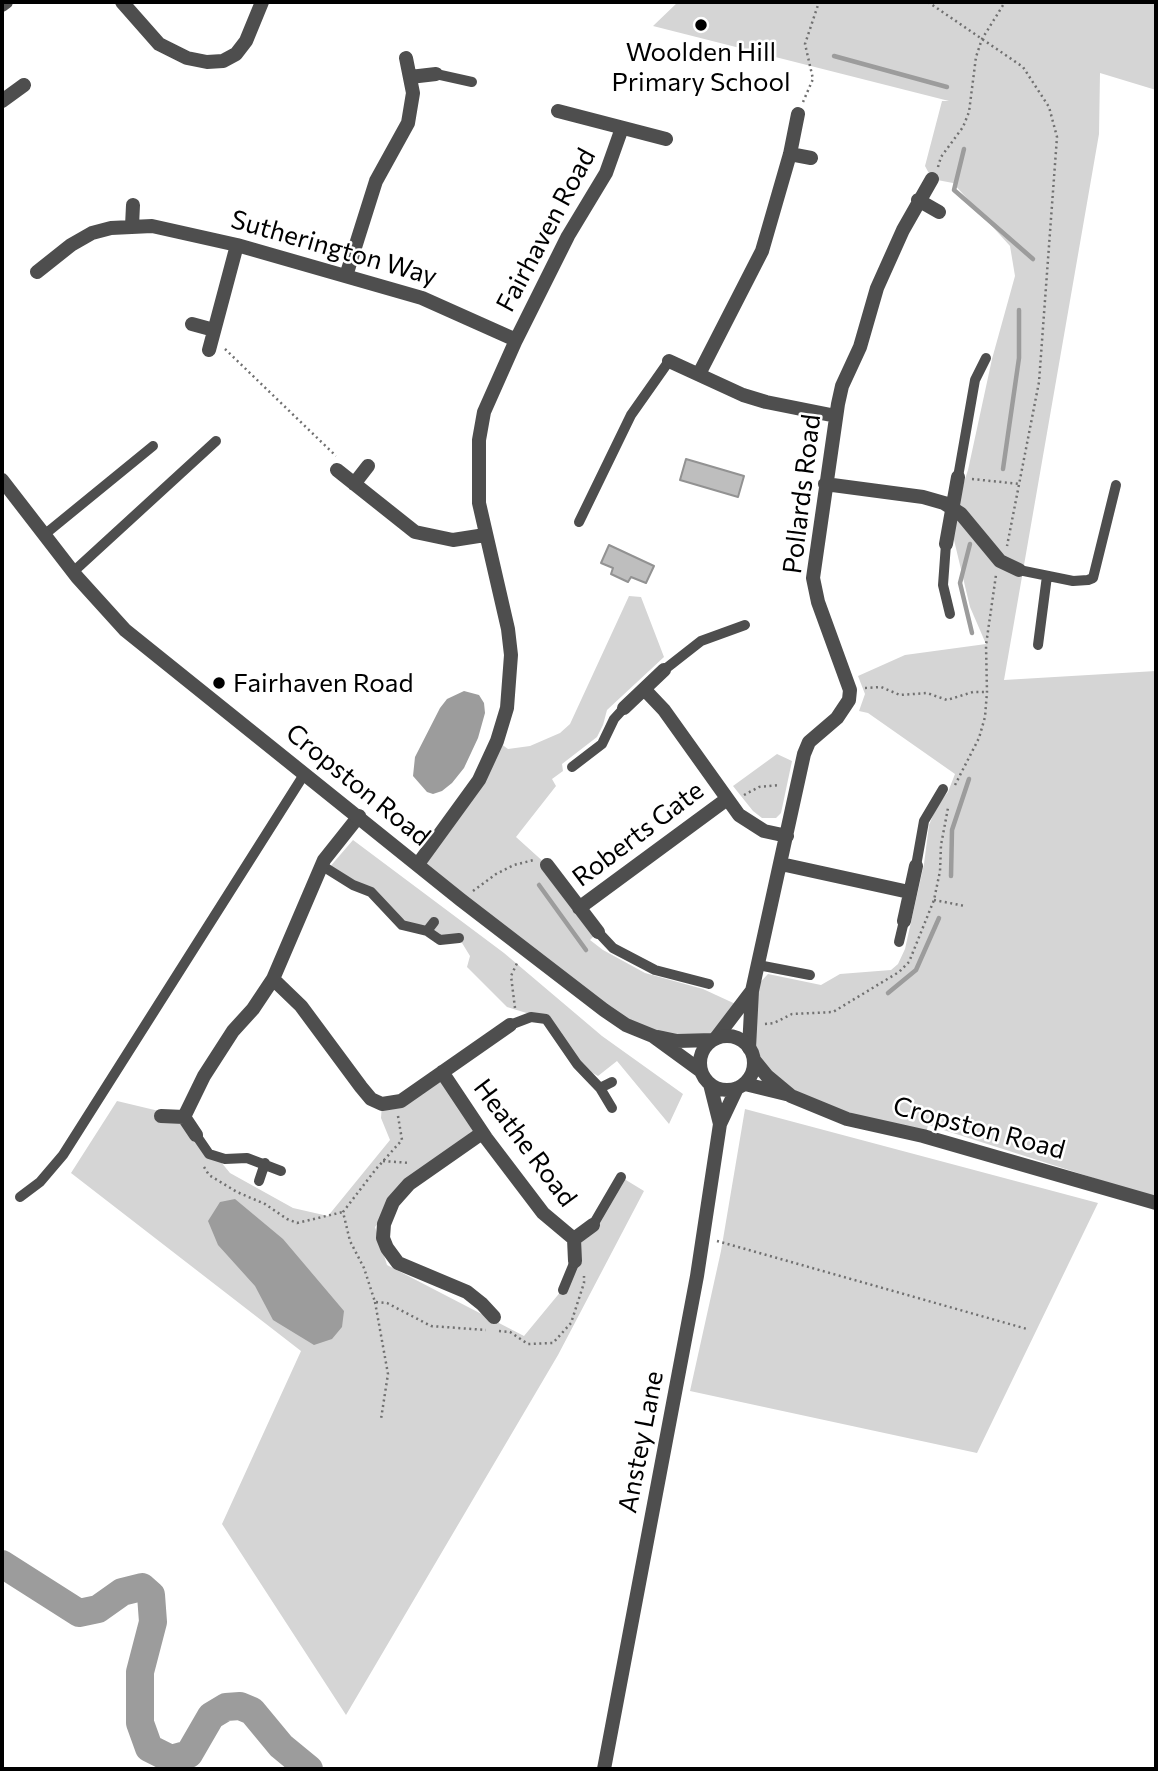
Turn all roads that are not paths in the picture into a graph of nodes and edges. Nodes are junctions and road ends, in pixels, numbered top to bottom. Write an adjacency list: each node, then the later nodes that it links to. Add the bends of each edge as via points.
1 (122, 2): 2 (street, via 159,44 207,62 236,54)
2 (262, 2)
3 (406, 58): 5 (street)
4 (436, 74): 5 (street); 6 (lane)
5 (410, 77): 22 (street, via 413,93 408,123 376,181)
6 (472, 82)
7 (24, 85): 8 (street)
8 (2, 101)
9 (558, 111): 11 (street, Fairhaven Road)
10 (798, 114): 13 (street)
11 (622, 128): 12 (street, Fairhaven Road); 24 (street, Fairhaven Road, via 606,173 568,236)
12 (666, 139)
13 (790, 154): 14 (street); 27 (street, via 762,251)
14 (811, 158)
15 (932, 179): 16 (street, Pollards Road)
16 (918, 200): 18 (street); 28 (street, Pollards Road, via 877,288)
17 (133, 205): 19 (street)
18 (939, 212)
19 (132, 226): 20 (street, Sutherington Way, via 192,233); 21 (street, Sutherington Way, via 92,233)
20 (237, 245): 22 (street, Sutherington Way); 23 (street, via 212,339)
21 (37, 271)
22 (346, 276): 24 (street, Sutherington Way, via 422,298)
23 (192, 324)
24 (516, 340): 41 (street, Fairhaven Road, via 484,412 479,440 479,503)
25 (986, 358): 33 (lane, via 975,380)
26 (669, 361): 27 (street); 39 (lane, via 631,415)
27 (699, 374): 28 (street, via 766,402)
28 (836, 416): 36 (street, Pollards Road)
29 (216, 441): 44 (lane)
30 (153, 446): 40 (lane)
31 (368, 466): 35 (street)
32 (337, 470): 35 (street)
33 (958, 477): 38 (street)
34 (2, 480): 40 (street, Cropston Road)
35 (354, 484): 41 (street, via 415,532 453,540)
36 (825, 484): 38 (street, via 923,497); 57 (street, Pollards Road, via 813,578 850,690 849,700 808,742)
37 (1116, 485): 45 (lane, via 1095,575 1081,581)
38 (952, 507): 42 (street); 43 (street, via 1000,561)
39 (579, 522)
40 (44, 535): 44 (street, Cropston Road)
41 (485, 535): 58 (street, Fairhaven Road, via 508,629 507,708 479,780)
42 (946, 544): 46 (lane, via 943,586)
43 (1019, 570): 45 (lane)
44 (73, 572): 53 (street, Cropston Road, via 125,630)
45 (1047, 576): 48 (lane)
46 (950, 614)
47 (745, 625): 49 (lane, via 701,641)
48 (1038, 645)
49 (664, 670): 50 (street)
50 (645, 690): 51 (street); 55 (street)
51 (624, 708): 52 (lane, via 602,744)
52 (572, 766)
53 (305, 773): 56 (street, Cropston Road); 95 (lane, via 63,1155)
54 (943, 789): 62 (lane, via 924,821)
55 (729, 802): 57 (street, via 751,825); 64 (street, Roberts Gate)
56 (359, 816): 58 (street, Cropston Road); 60 (street)
57 (787, 836): 59 (street)
58 (418, 864): 75 (street, Cropston Road, via 604,1010)
59 (781, 864): 63 (street); 69 (street)
60 (321, 865): 67 (lane, via 372,892 402,925 430,927 440,940); 71 (street)
61 (547, 865): 64 (street, Roberts Gate)
62 (916, 866): 63 (street)
63 (909, 892): 65 (street)
64 (579, 908): 66 (street, Roberts Gate)
65 (904, 921): 68 (lane)
66 (598, 932): 72 (lane, via 613,948 655,970)
67 (459, 938)
68 (899, 942)
69 (758, 965): 70 (lane); 73 (street)
70 (810, 975)
71 (273, 979): 79 (street, via 301,1006 371,1099 382,1104 401,1101); 87 (street, via 233,1031)
72 (709, 984)
73 (752, 991): 76 (street); 77 (street)
74 (510, 1025): 79 (street); 83 (lane, via 531,1017 546,1019)
75 (653, 1037): 76 (street, Cropston Road); 78 (street, Cropston Road)
76 (715, 1039): 77 (street, Cropston Road, via 735,1037); 78 (street, via 702,1053)
77 (752, 1054): 82 (street, via 750,1077); 84 (street, Cropston Road, via 767,1076)
78 (701, 1071): 81 (street, Cropston Road)
79 (442, 1072): 89 (street, Heathe Road)
80 (612, 1082): 83 (lane)
81 (710, 1084): 82 (street, Cropston Road, via 718,1089); 88 (street, Anstey Lane)
82 (741, 1086): 84 (street, Cropston Road); 88 (street, Anstey Lane)
83 (600, 1088): 85 (lane)
84 (791, 1096): 96 (street, Cropston Road, via 848,1119)
85 (612, 1108)
86 (162, 1116): 87 (street)
87 (184, 1117): 90 (street)
88 (720, 1124): 102 (street, Anstey Lane, via 704,1237)
89 (482, 1133): 98 (street, Heathe Road, via 542,1213); 101 (street, via 409,1184 393,1202 383,1238 398,1263 467,1292)
90 (196, 1135): 91 (lane, via 209,1154)
91 (265, 1163): 92 (lane); 94 (lane)
92 (281, 1171)
93 (621, 1177): 97 (lane, Heathe Road)
94 (259, 1181)
95 (20, 1197)
96 (1156, 1203)
97 (593, 1225): 98 (street, Heathe Road)
98 (574, 1239): 99 (street, Heathe Road)
99 (575, 1261): 100 (lane, Heathe Road)
100 (562, 1290)
101 (494, 1317)
102 (604, 1769)

